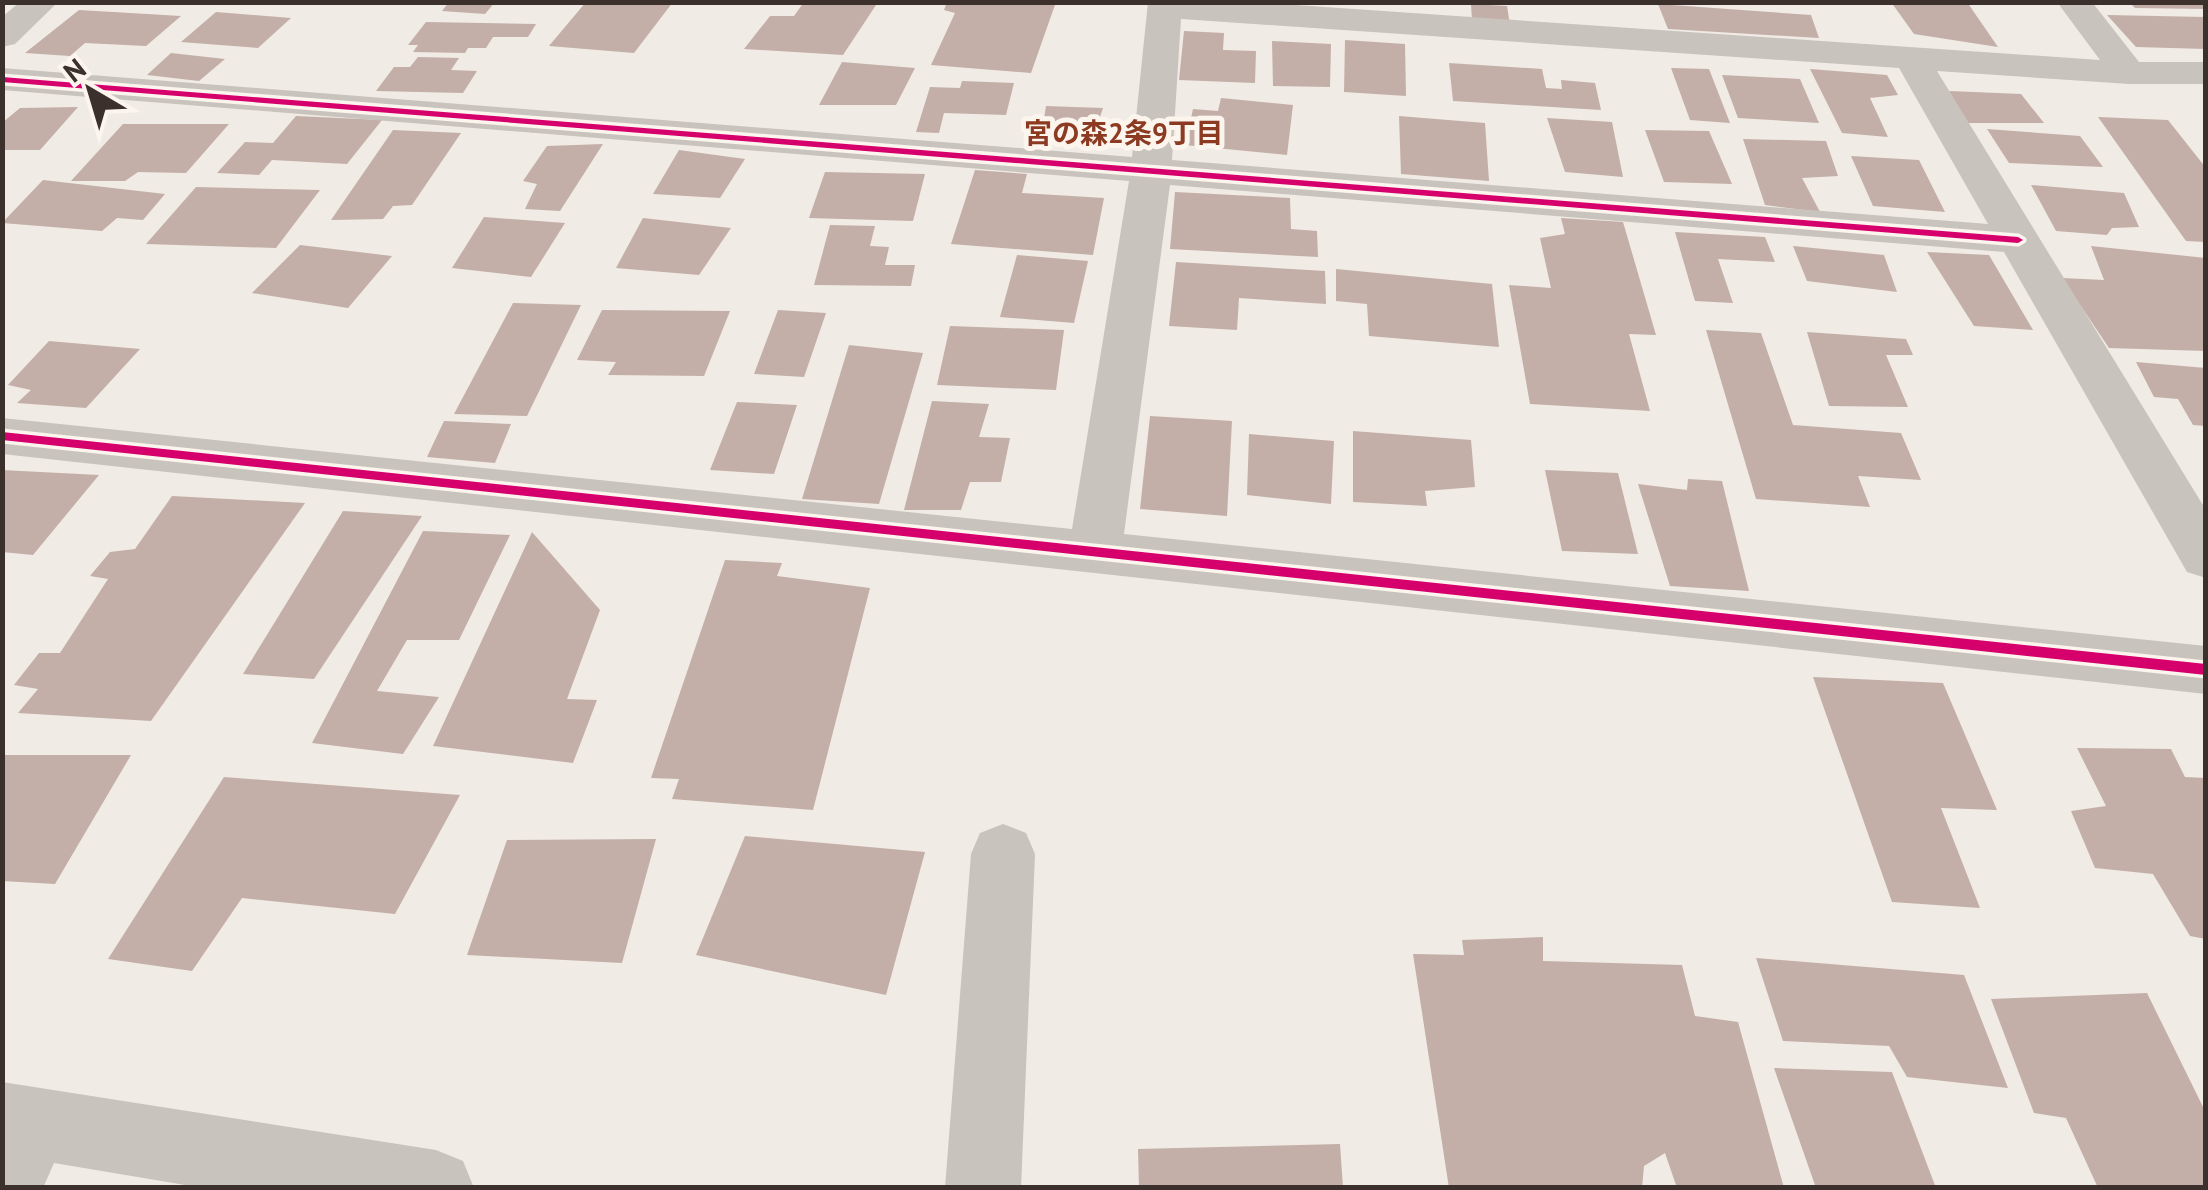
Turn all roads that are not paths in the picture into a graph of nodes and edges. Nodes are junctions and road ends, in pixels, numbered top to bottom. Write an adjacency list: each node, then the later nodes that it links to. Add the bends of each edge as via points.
1 (41, 2): 4 (street)
2 (2074, 2): 6 (street)
3 (1164, 5): 5 (street); 9 (street)
4 (2, 36)
5 (1911, 58): 6 (street); 10 (street)
6 (2130, 73): 7 (street)
7 (2206, 74)
8 (2, 78): 9 (street)
9 (1151, 173): 10 (street); 12 (street)
10 (2018, 240): 13 (street)
11 (2, 436): 12 (street)
12 (1095, 554): 14 (street)
13 (2206, 557)
14 (2206, 670)
15 (1003, 854): 19 (street)
16 (19, 1121): 17 (street); 18 (street)
17 (3, 1188)
18 (436, 1188)
19 (983, 1188)

